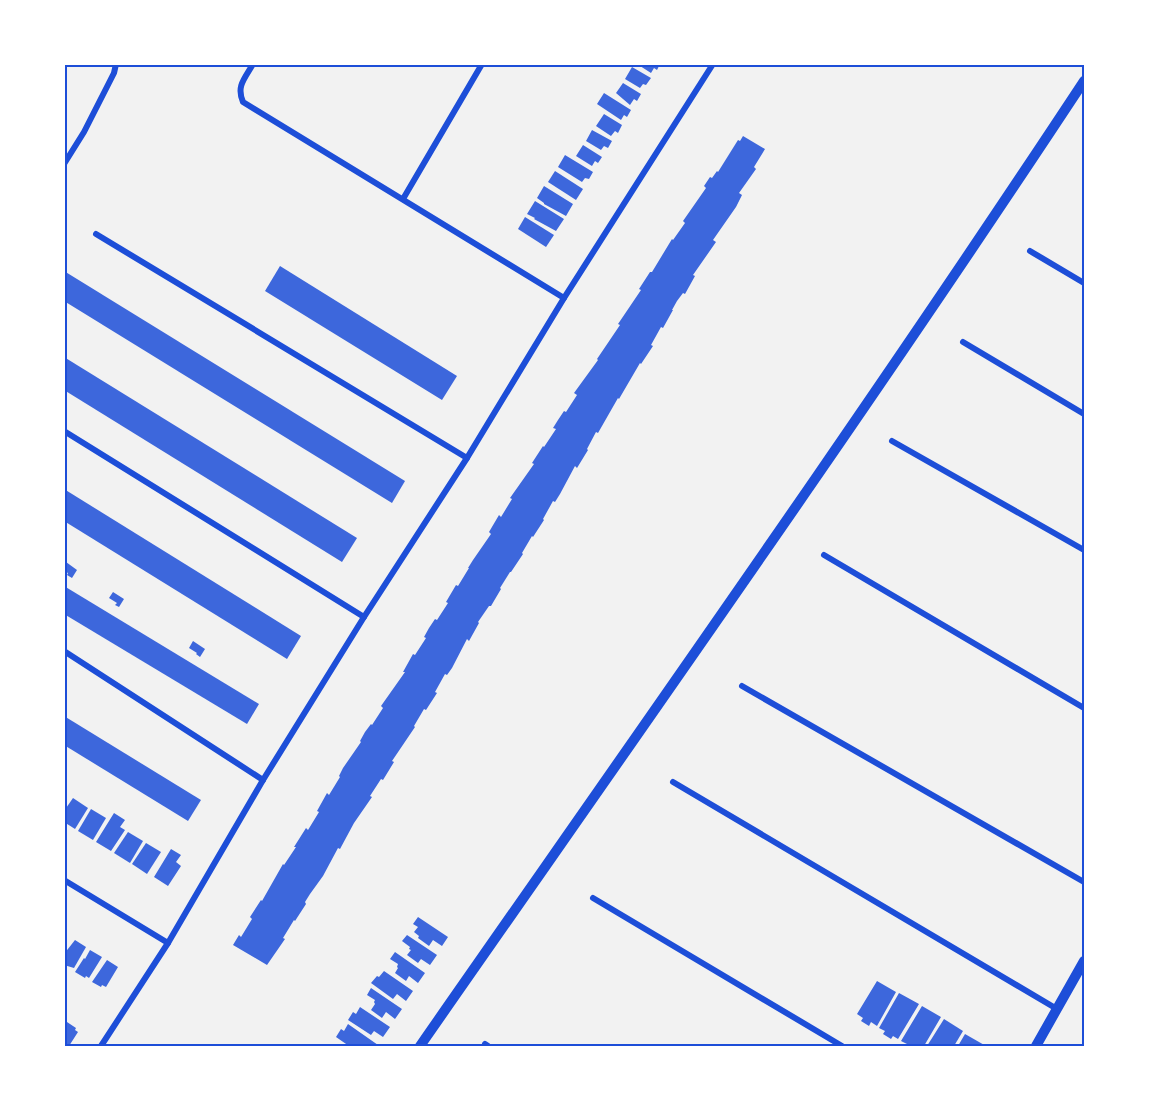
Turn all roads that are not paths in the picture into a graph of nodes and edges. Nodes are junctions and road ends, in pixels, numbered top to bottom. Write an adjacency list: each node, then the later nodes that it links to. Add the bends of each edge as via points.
1 (116, 64): 6 (street)
2 (253, 64): 7 (street, via 240,86 243,102)
3 (482, 64): 7 (street)
4 (712, 64): 11 (street)
5 (1084, 81): 32 (street, via 881,384)
6 (64, 164)
7 (403, 199): 11 (street)
8 (96, 234): 16 (street)
9 (1030, 251): 10 (street)
10 (1084, 283)
11 (564, 298): 16 (street)
12 (963, 342): 13 (street)
13 (1084, 414)
14 (64, 431): 19 (street)
15 (892, 441): 17 (street)
16 (467, 458): 19 (street)
17 (1084, 550)
18 (824, 555): 22 (street)
19 (364, 617): 23 (street)
20 (64, 651): 23 (street)
21 (742, 686): 26 (street)
22 (1084, 708)
23 (263, 780): 28 (street)
24 (673, 783): 30 (street)
25 (64, 880): 28 (street)
26 (1084, 882)
27 (593, 898): 33 (street)
28 (168, 943): 31 (street)
29 (1084, 962): 30 (street)
30 (1058, 1009): 34 (street)
31 (100, 1047)
32 (420, 1047)
33 (842, 1047)
34 (1036, 1047)

